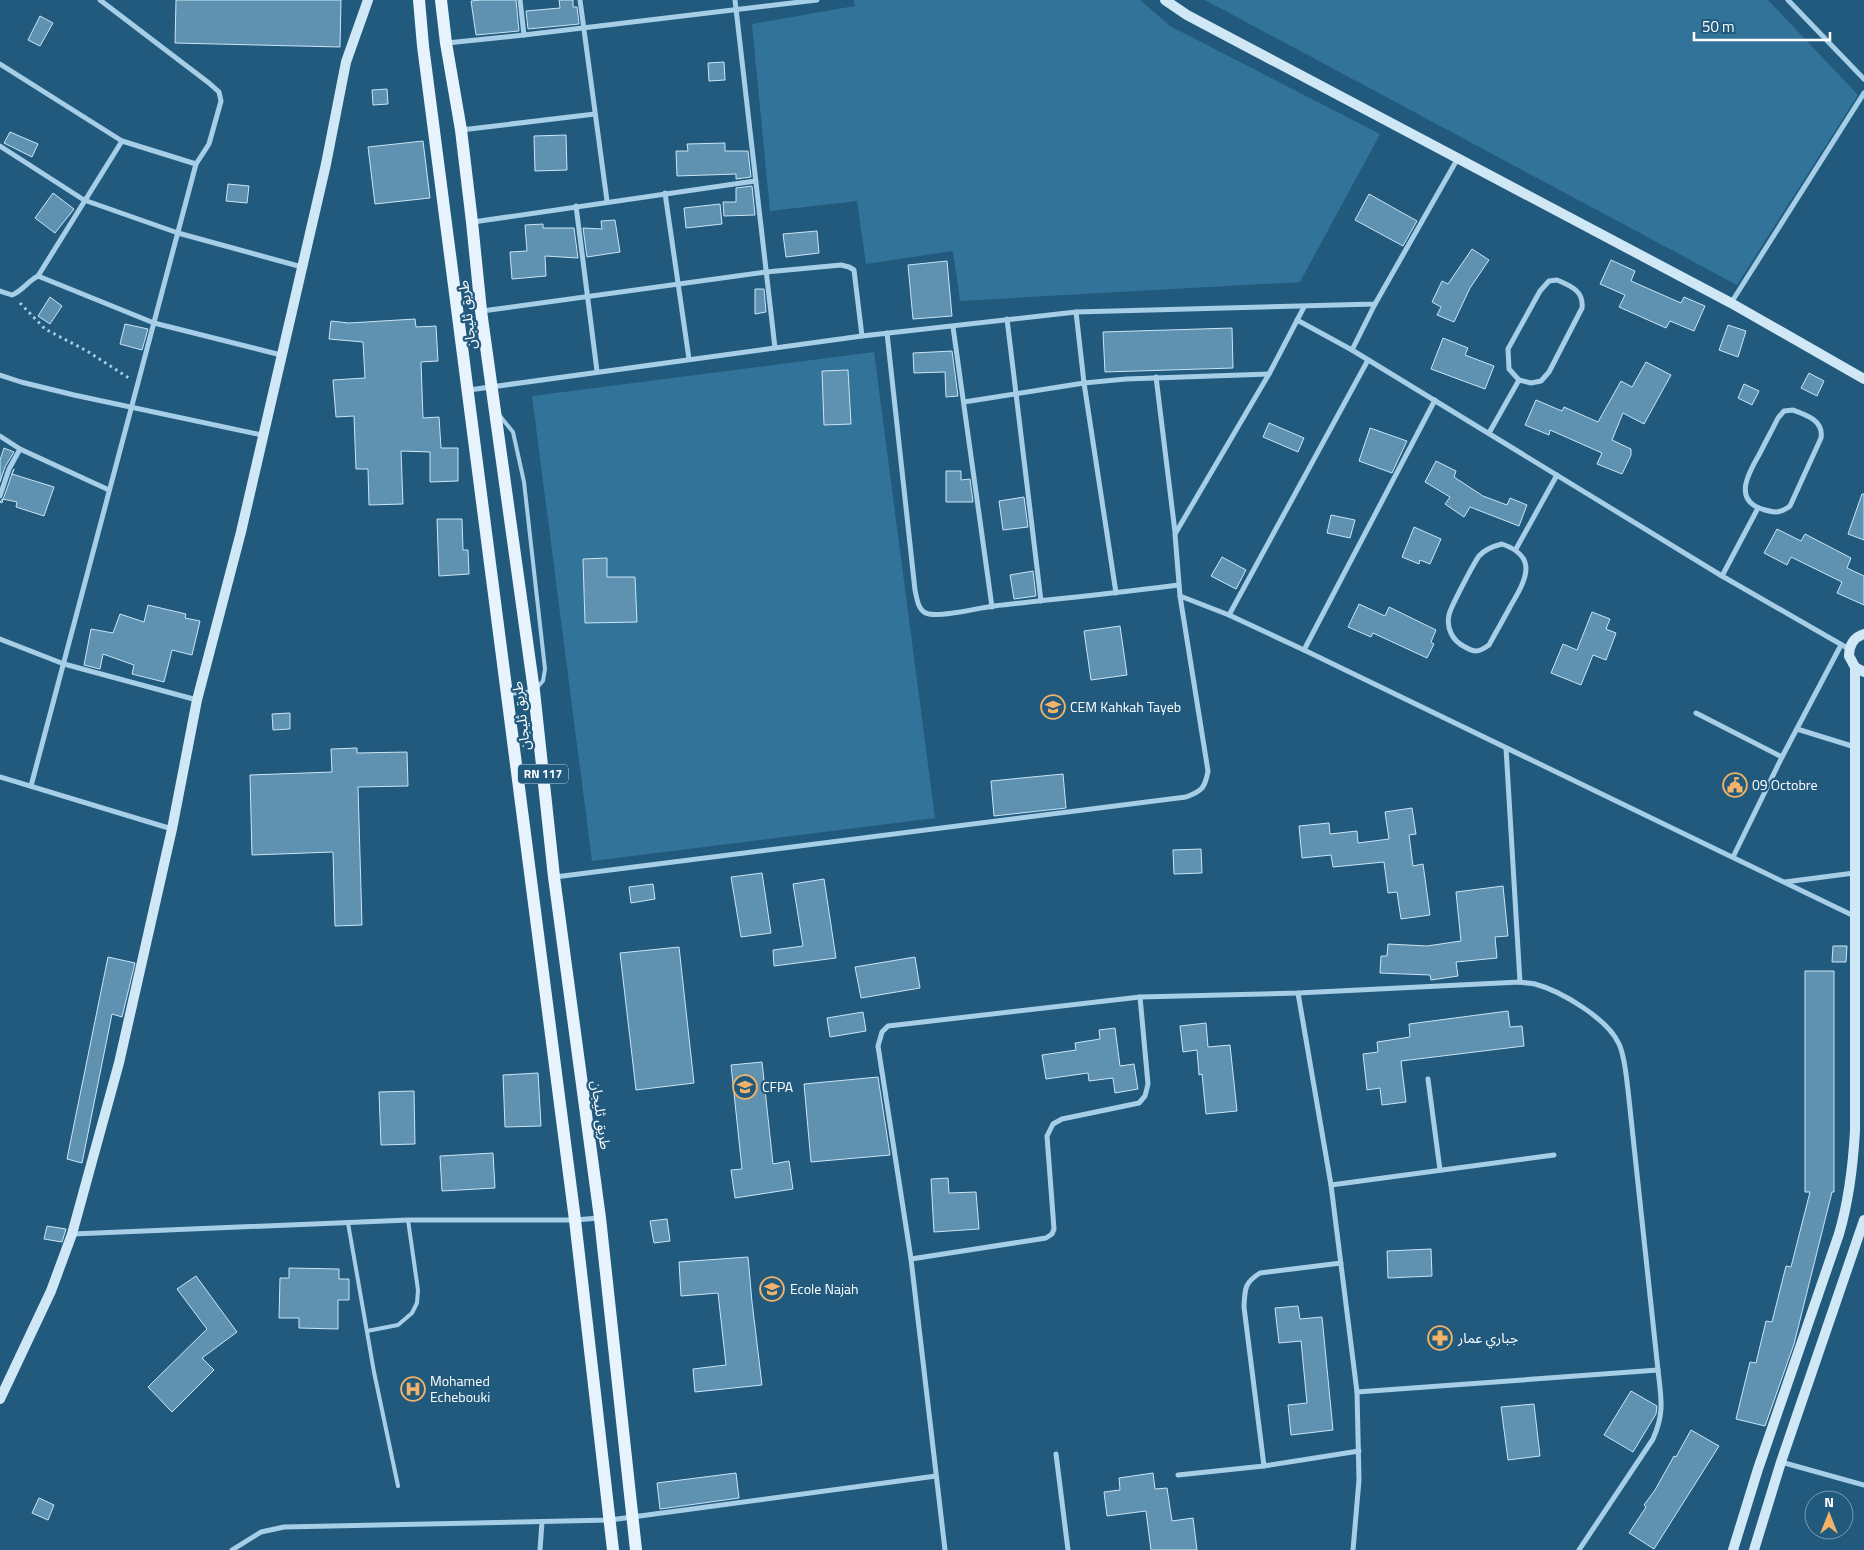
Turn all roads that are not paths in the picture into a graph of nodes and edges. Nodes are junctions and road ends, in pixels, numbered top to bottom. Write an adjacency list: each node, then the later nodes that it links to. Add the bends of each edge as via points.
1 (100, 0): 23 (street, via 219,92 221,101 209,144)
2 (368, 0): 31 (street, via 346,62)
3 (419, 0): 61 (main road, طريق ثليجان / RN 117)
4 (441, 0): 14 (main road, طريق ثليجان / RN 117)
5 (520, 0): 13 (street)
6 (580, 0): 12 (street)
7 (735, 0): 11 (street)
8 (817, 0): 11 (street)
9 (1165, 0): 22 (street, via 1187,15)
10 (1788, 0): 16 (street)
11 (736, 10): 12 (street); 24 (street)
12 (584, 28): 13 (street); 18 (street)
13 (524, 35): 14 (street)
14 (446, 43): 19 (main road, طريق ثليجان / RN 117)
15 (0, 64): 20 (street)
16 (1864, 79)
17 (1864, 93): 37 (street)
18 (595, 114): 19 (street); 27 (street)
19 (461, 130): 29 (main road, طريق ثليجان / RN 117)
20 (122, 141): 23 (street); 26 (street)
21 (0, 146): 26 (street)
22 (1458, 158): 37 (street); 38 (street)
23 (196, 164): 30 (street)
24 (755, 180): 25 (street); 32 (street)
25 (665, 193): 27 (street); 34 (street)
26 (84, 200): 30 (street); 33 (street)
27 (607, 201): 28 (street)
28 (576, 206): 29 (street); 36 (street)
29 (472, 222): 40 (main road, طريق ثليجان / RN 117)
30 (178, 233): 31 (street); 44 (street)
31 (302, 267): 50 (street)
32 (766, 272): 34 (street); 47 (street, via 841,265 854,270); 48 (street)
33 (38, 276): 35 (street, via 12,295); 44 (street)
34 (679, 284): 36 (street); 51 (street)
35 (0, 290)
36 (587, 296): 40 (street); 53 (street)
37 (1731, 303): 57 (street)
38 (1375, 304): 39 (street); 49 (street)
39 (1304, 306): 41 (street); 43 (street)
40 (481, 311): 60 (main road, طريق ثليجان / RN 117)
41 (1076, 312): 42 (street); 59 (street)
42 (1007, 319): 45 (street); 62 (street)
43 (1297, 320): 49 (street); 54 (street)
44 (154, 323): 50 (street); 65 (street)
45 (953, 326): 46 (street); 64 (street)
46 (887, 333): 47 (street); 82 (street, via 919,606 929,614)
47 (862, 336): 48 (street)
48 (775, 348): 51 (street)
49 (1352, 350): 52 (street)
50 (281, 355): 68 (street)
51 (689, 359): 53 (street)
52 (1368, 360): 63 (street); 83 (street)
53 (597, 371): 60 (street)
54 (1269, 374): 56 (street); 75 (street)
55 (0, 375): 65 (street, via 43,388)
56 (1156, 376): 59 (street); 75 (street)
57 (1864, 379)
58 (1519, 380): 58 (street, via 1541,381 1549,372 1582,308 1580,293 1557,280 1549,281 1540,291 1508,349 1509,369); 67 (street)
59 (1084, 383): 62 (street); 79 (street)
60 (491, 386): 61 (street); 66 (main road, طريق ثليجان / RN 117)
61 (468, 390): 91 (main road, طريق ثليجان / RN 117)
62 (1017, 394): 64 (street); 81 (street)
63 (1435, 400): 67 (street); 87 (street)
64 (964, 402): 82 (street)
65 (132, 406): 68 (street); 72 (street)
66 (494, 408): 90 (main road, طريق ثليجان / RN 117); 90 (lane, via 513,432 524,482 545,669 543,681)
67 (1489, 433): 71 (street)
68 (262, 435): 92 (street, via 241,532)
69 (0, 436): 70 (street)
70 (20, 449): 72 (street); 73 (street)
71 (1557, 475): 76 (street); 77 (street)
72 (109, 490): 88 (street)
73 (0, 496)
74 (1758, 508): 74 (street, via 1774,512 1790,506 1821,438 1818,423 1808,415 1793,410 1784,411 1778,418 1746,478 1748,500); 77 (street)
75 (1175, 534): 78 (street)
76 (1516, 549): 76 (street, via 1502,544 1492,546 1480,556 1448,614 1450,633 1459,644 1474,652 1489,645 1524,584 1524,559)
77 (1722, 576): 86 (street)
78 (1179, 585): 79 (street); 80 (street)
79 (1116, 594): 81 (street)
80 (1180, 596): 83 (street); 103 (street, via 1208,771 1206,783 1200,791 1186,797)
81 (1041, 601): 82 (street)
82 (992, 606)
83 (1229, 615): 87 (street)
84 (1862, 632): 86 (street)
85 (0, 639): 88 (street)
86 (1845, 647): 89 (street); 94 (street)
87 (1304, 650): 96 (street)
88 (64, 664): 92 (street); 99 (street)
89 (1859, 669): 95 (street)
90 (534, 691): 91 (lane); 103 (main road, طريق ثليجان / RN 117)
91 (507, 694): 115 (main road, طريق ثليجان / RN 117)
92 (197, 700): 100 (street)
93 (1696, 713): 97 (street)
94 (1797, 729): 95 (street); 97 (street)
95 (1855, 747): 102 (street)
96 (1506, 748): 101 (street); 106 (street)
97 (1782, 756): 101 (street)
98 (0, 777): 99 (street)
99 (31, 786): 100 (street)
100 (172, 829): 118 (street, via 119,1062)
101 (1733, 857): 104 (street)
102 (1854, 872): 104 (street); 105 (street)
103 (554, 877): 113 (main road, طريق ثليجان / RN 117)
104 (1785, 882): 105 (street)
105 (1854, 916): 144 (street, via 1855,1131 1847,1206)
106 (1520, 982): 107 (street); 122 (street, via 1556,992 1579,1006 1614,1035 1620,1046 1628,1090)
107 (1298, 992): 108 (street); 112 (street)
108 (1140, 997): 119 (street, via 1148,1084 1145,1096 1139,1102 1062,1119 1053,1124 1046,1142 1054,1214 1052,1234 1046,1238); 119 (street, via 888,1026 882,1032 878,1046)
109 (1428, 1079): 111 (street)
110 (1554, 1155): 111 (street)
111 (1440, 1170): 112 (street)
112 (1331, 1185): 120 (street)
113 (600, 1218): 115 (street); 133 (main road, طريق ثليجان / RN 117)
114 (408, 1220): 115 (street); 117 (street); 121 (lane, via 418,1303 398,1325)
115 (575, 1220): 134 (main road, طريق ثليجان / RN 117)
116 (1864, 1220): 127 (street)
117 (348, 1223): 118 (street); 121 (lane)
118 (72, 1234): 124 (street, via 51,1291)
119 (911, 1260): 130 (street)
120 (1341, 1263): 123 (street); 128 (street, via 1260,1273 1249,1280 1244,1290)
121 (367, 1331): 132 (lane)
122 (1658, 1370): 123 (street); 143 (street, via 1662,1406 1660,1423)
123 (1356, 1392): 125 (street)
124 (0, 1399)
125 (1358, 1451): 128 (street); 142 (street, via 1358,1498)
126 (1056, 1454): 141 (street)
127 (1781, 1462): 131 (street); 145 (street)
128 (1264, 1466): 129 (street)
129 (1178, 1475)
130 (936, 1476): 133 (street); 140 (street)
131 (1864, 1485)
132 (398, 1486)
133 (633, 1518): 134 (street); 139 (main road, طريق ثليجان / RN 117)
134 (610, 1520): 135 (street); 138 (main road, طريق ثليجان / RN 117)
135 (542, 1522): 136 (street, via 284,1527 261,1532); 137 (street)
136 (232, 1550)
137 (540, 1550)
138 (613, 1550)
139 (636, 1550)
140 (945, 1550)
141 (1068, 1550)
142 (1352, 1550)
143 (1578, 1550)
144 (1733, 1550)
145 (1754, 1550)

